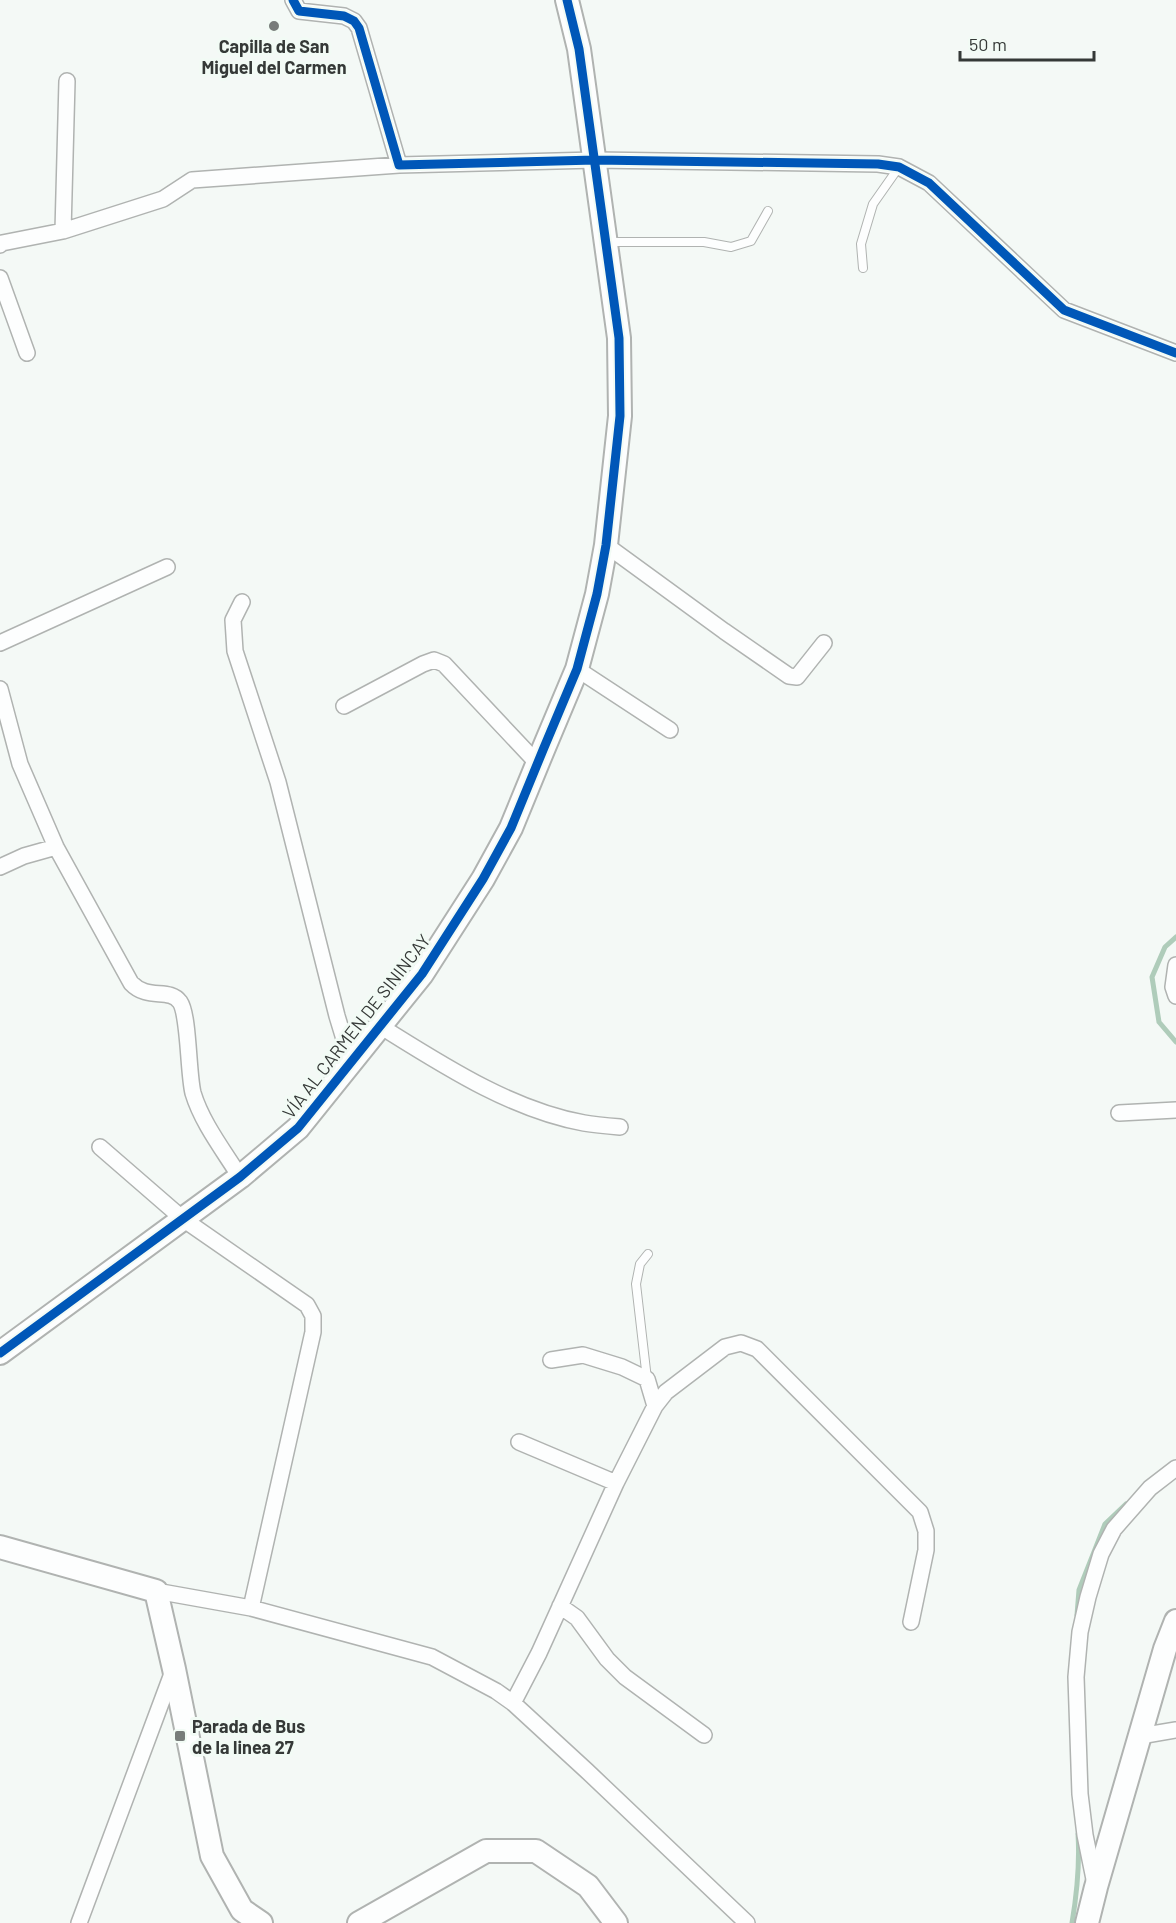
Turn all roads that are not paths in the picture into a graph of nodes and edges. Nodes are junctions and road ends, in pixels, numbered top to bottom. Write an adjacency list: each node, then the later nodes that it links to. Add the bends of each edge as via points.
1 (293, 0): 5 (street, via 299,11 344,16 359,28)
2 (567, 0): 4 (street, VÍA AL CARMEN DE SININCAY, via 579,49)
3 (67, 81): 8 (street)
4 (595, 160): 5 (street); 6 (street); 9 (street, VÍA AL CARMEN DE SININCAY)
5 (399, 165): 8 (street, via 192,180 163,199)
6 (899, 167): 11 (lane, via 873,204 861,244); 14 (street, via 929,183 1064,310)
7 (768, 211): 9 (lane, via 751,241 731,247)
8 (63, 231): 10 (street)
9 (606, 242): 15 (street, VÍA AL CARMEN DE SININCAY, via 619,338 620,416)
10 (0, 245)
11 (863, 268)
12 (0, 278): 13 (street)
13 (27, 353)
14 (1176, 353)
15 (606, 544): 19 (street, via 789,676 797,677); 20 (street, VÍA AL CARMEN DE SININCAY)
16 (166, 567): 18 (street)
17 (242, 602): 30 (street, via 233,620 235,651 278,782)
18 (0, 643)
19 (824, 643)
20 (576, 669): 23 (street); 24 (street, VÍA AL CARMEN DE SININCAY)
21 (0, 689): 25 (street, via 20,764)
22 (344, 706): 24 (street, via 434,660 444,664)
23 (670, 730)
24 (538, 764): 29 (street, VÍA AL CARMEN DE SININCAY, via 511,828 483,879 422,974)
25 (56, 847): 26 (street); 35 (street, via 131,983 138,991 171,994 181,1002 193,1091 202,1114)
26 (0, 867)
27 (1176, 965): 28 (street)
28 (1176, 996)
29 (380, 1026): 30 (street, VÍA AL CARMEN DE SININCAY); 33 (street, via 486,1089 582,1123)
30 (351, 1062): 35 (street, VÍA AL CARMEN DE SININCAY, via 298,1128)
31 (1176, 1110): 32 (street)
32 (1119, 1113)
33 (620, 1127)
34 (99, 1147): 36 (street)
35 (240, 1178): 36 (street, VÍA AL CARMEN DE SININCAY)
36 (183, 1219): 38 (street, VÍA AL CARMEN DE SININCAY); 48 (street, via 307,1305 313,1316 314,1332)
37 (648, 1254): 40 (lane, via 640,1264 636,1284)
38 (0, 1353)
39 (551, 1360): 40 (street, via 583,1355)
40 (647, 1379): 41 (street)
41 (655, 1406): 44 (street); 50 (street, via 666,1392 725,1347 741,1343 757,1349 920,1512 926,1550)
42 (519, 1442): 44 (street)
43 (1176, 1468): 56 (street, via 1150,1488 1114,1529 1101,1554 1080,1632 1076,1677 1080,1794)
44 (616, 1483): 47 (street)
45 (0, 1547): 46 (street)
46 (156, 1591): 48 (street); 51 (street)
47 (560, 1606): 52 (street); 54 (street, via 577,1618 625,1677)
48 (251, 1608): 52 (street, via 432,1657)
49 (1176, 1621): 55 (street)
50 (911, 1622)
51 (174, 1669): 57 (street); 58 (street, via 212,1856 242,1910)
52 (513, 1703): 61 (street)
53 (1176, 1730): 55 (street)
54 (704, 1735)
55 (1140, 1736): 56 (street)
56 (1096, 1887): 62 (street)
57 (79, 1923)
58 (261, 1923)
59 (359, 1923): 60 (street, via 486,1851 536,1851 588,1886)
60 (616, 1923)
61 (747, 1923)
62 (1088, 1923)

